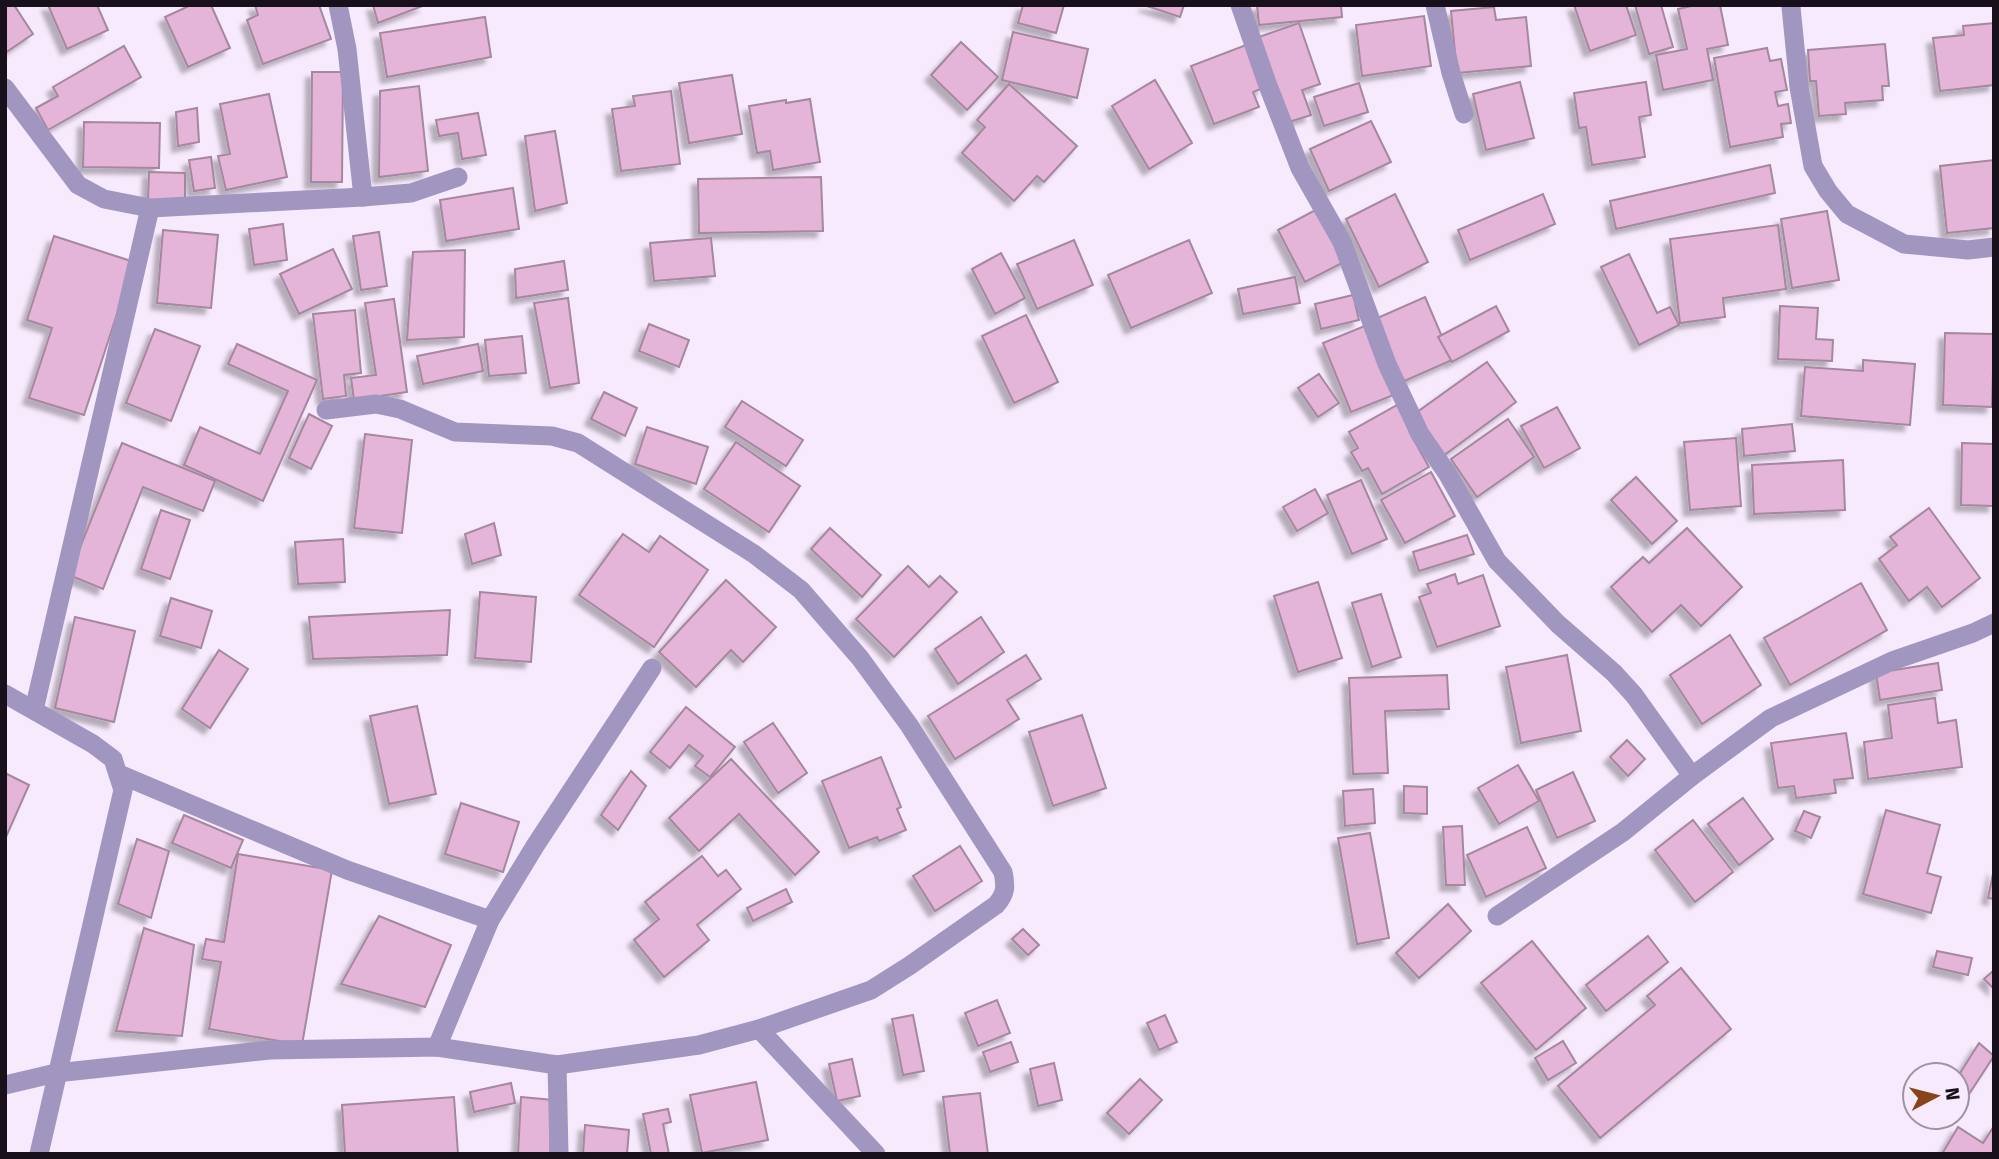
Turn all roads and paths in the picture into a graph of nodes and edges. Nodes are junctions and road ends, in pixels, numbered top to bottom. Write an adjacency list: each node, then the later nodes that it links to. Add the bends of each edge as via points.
1 (338, 5): 8 (street)
2 (1240, 5): 17 (street, via 1300,168 1342,242 1387,363 1420,434 1497,561 1558,624 1615,673)
3 (1435, 5): 6 (street)
4 (1791, 7): 10 (street, via 1798,87 1813,166 1847,215 1904,244 1968,250)
5 (5, 88): 9 (street, via 78,185 104,199)
6 (1464, 114)
7 (458, 177): 8 (street, via 411,193)
8 (363, 197): 9 (street)
9 (150, 208): 15 (street)
10 (1994, 247)
11 (326, 410): 20 (street, via 376,404 455,432 552,436 578,443 754,554 801,590 909,724 1003,872 1004,896 871,990)
12 (1994, 623): 17 (street, via 1892,661 1771,718)
13 (652, 668): 19 (street)
14 (5, 694): 15 (street)
15 (34, 710): 16 (street, via 93,744 113,760)
16 (119, 774): 19 (street, via 313,857); 23 (street, via 123,790 119,809)
17 (1692, 776): 18 (street, via 1623,832)
18 (1496, 916)
19 (490, 920): 21 (street)
20 (758, 1029): 22 (street, via 699,1045); 27 (street)
21 (437, 1047): 22 (street); 23 (street, via 271,1049)
22 (557, 1065): 26 (street)
23 (56, 1073): 24 (street); 25 (street)
24 (5, 1085)
25 (39, 1154)
26 (559, 1154)
27 (876, 1154)

